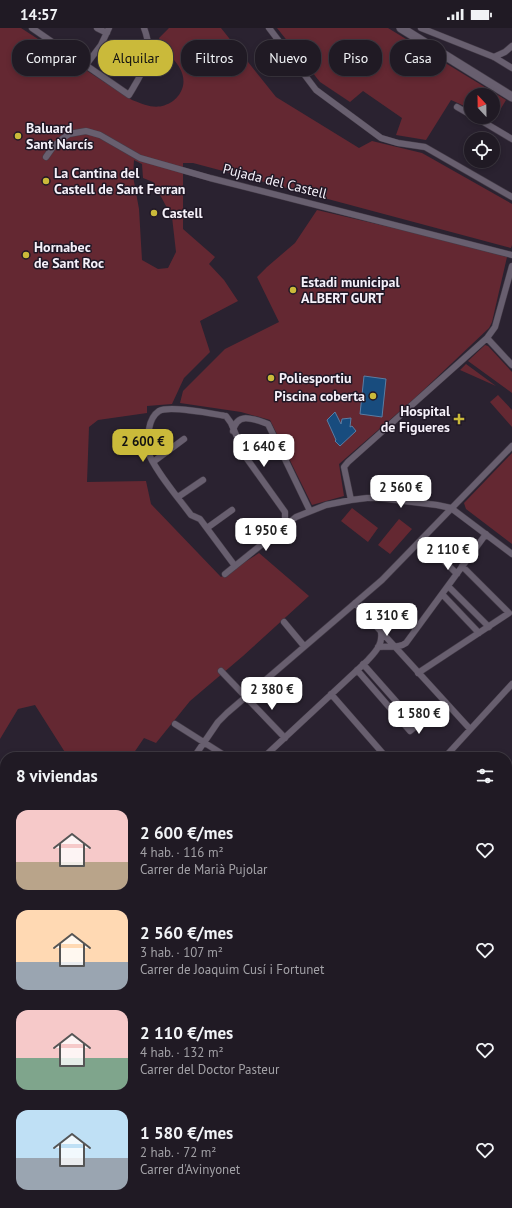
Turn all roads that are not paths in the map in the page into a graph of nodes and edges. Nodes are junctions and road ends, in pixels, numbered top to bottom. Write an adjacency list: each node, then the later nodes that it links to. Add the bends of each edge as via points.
1 (32, 28): 10 (street)
2 (97, 28): 7 (street)
3 (144, 28): 16 (street, via 148,56 144,70 129,95)
4 (269, 28): 24 (street, via 316,90 381,138 425,148)
5 (401, 28): 9 (main road)
6 (421, 28): 8 (street)
7 (108, 31): 14 (street)
8 (434, 33): 9 (street); 13 (street)
9 (411, 34): 18 (main road)
10 (50, 40)
11 (512, 46): 12 (street)
12 (505, 52): 13 (street); 15 (street)
13 (494, 57): 15 (street)
14 (90, 59)
15 (506, 64): 17 (street)
16 (90, 68)
17 (512, 68)
18 (512, 97)
19 (457, 107): 20 (street)
20 (464, 111)
21 (486, 124): 22 (street)
22 (512, 139)
23 (46, 157): 25 (street, Pujada del Castell, via 53,147 69,134 86,131 100,135 140,158)
24 (512, 198)
25 (512, 255)
26 (512, 266): 27 (street, via 495,327)
27 (487, 338): 28 (street); 35 (street, via 348,462 344,467)
28 (512, 364)
29 (233, 431): 32 (street, via 226,416 171,409 159,411 150,422 148,437 148,450); 38 (street, via 234,424 243,418 268,424); 39 (street, via 245,456)
30 (184, 439): 32 (street)
31 (512, 446): 36 (street)
32 (153, 462): 34 (street)
33 (202, 480): 34 (street)
34 (178, 497): 42 (street, via 191,515 200,519)
35 (351, 500): 36 (street, via 379,498); 38 (street)
36 (452, 508): 43 (street); 52 (street, via 395,567)
37 (232, 510): 42 (street)
38 (310, 511): 40 (street)
39 (285, 512): 40 (street); 41 (street)
40 (296, 516): 41 (street)
41 (285, 525): 46 (street)
42 (207, 528): 46 (street)
43 (486, 534): 45 (street); 47 (street)
44 (427, 544): 49 (street)
45 (512, 554)
46 (235, 566): 48 (street)
47 (462, 566): 49 (street); 54 (street, via 509,613)
48 (225, 574)
49 (457, 574): 50 (street)
50 (448, 586): 51 (street); 54 (street)
51 (442, 594): 56 (street); 59 (street, via 406,643)
52 (355, 603): 55 (street); 57 (street)
53 (284, 622): 57 (street)
54 (489, 627): 56 (street)
55 (381, 632): 58 (street, via 382,639); 59 (street)
56 (479, 633): 63 (street)
57 (304, 646): 66 (street)
58 (378, 647): 59 (street); 60 (street)
59 (396, 647): 63 (street)
60 (363, 664): 61 (street); 61 (street, via 417,725 410,731)
61 (357, 670): 65 (street)
62 (221, 671): 66 (street)
63 (418, 673): 68 (street)
64 (512, 684): 68 (street)
65 (332, 694): 69 (street); 74 (street)
66 (245, 696): 69 (street); 70 (street, via 218,722)
67 (175, 724): 70 (street)
68 (470, 729): 75 (street)
69 (285, 738): 73 (street)
70 (204, 742): 71 (street); 72 (street)
71 (197, 752)
72 (219, 752)
73 (270, 752)
74 (382, 752)
75 (449, 752)

